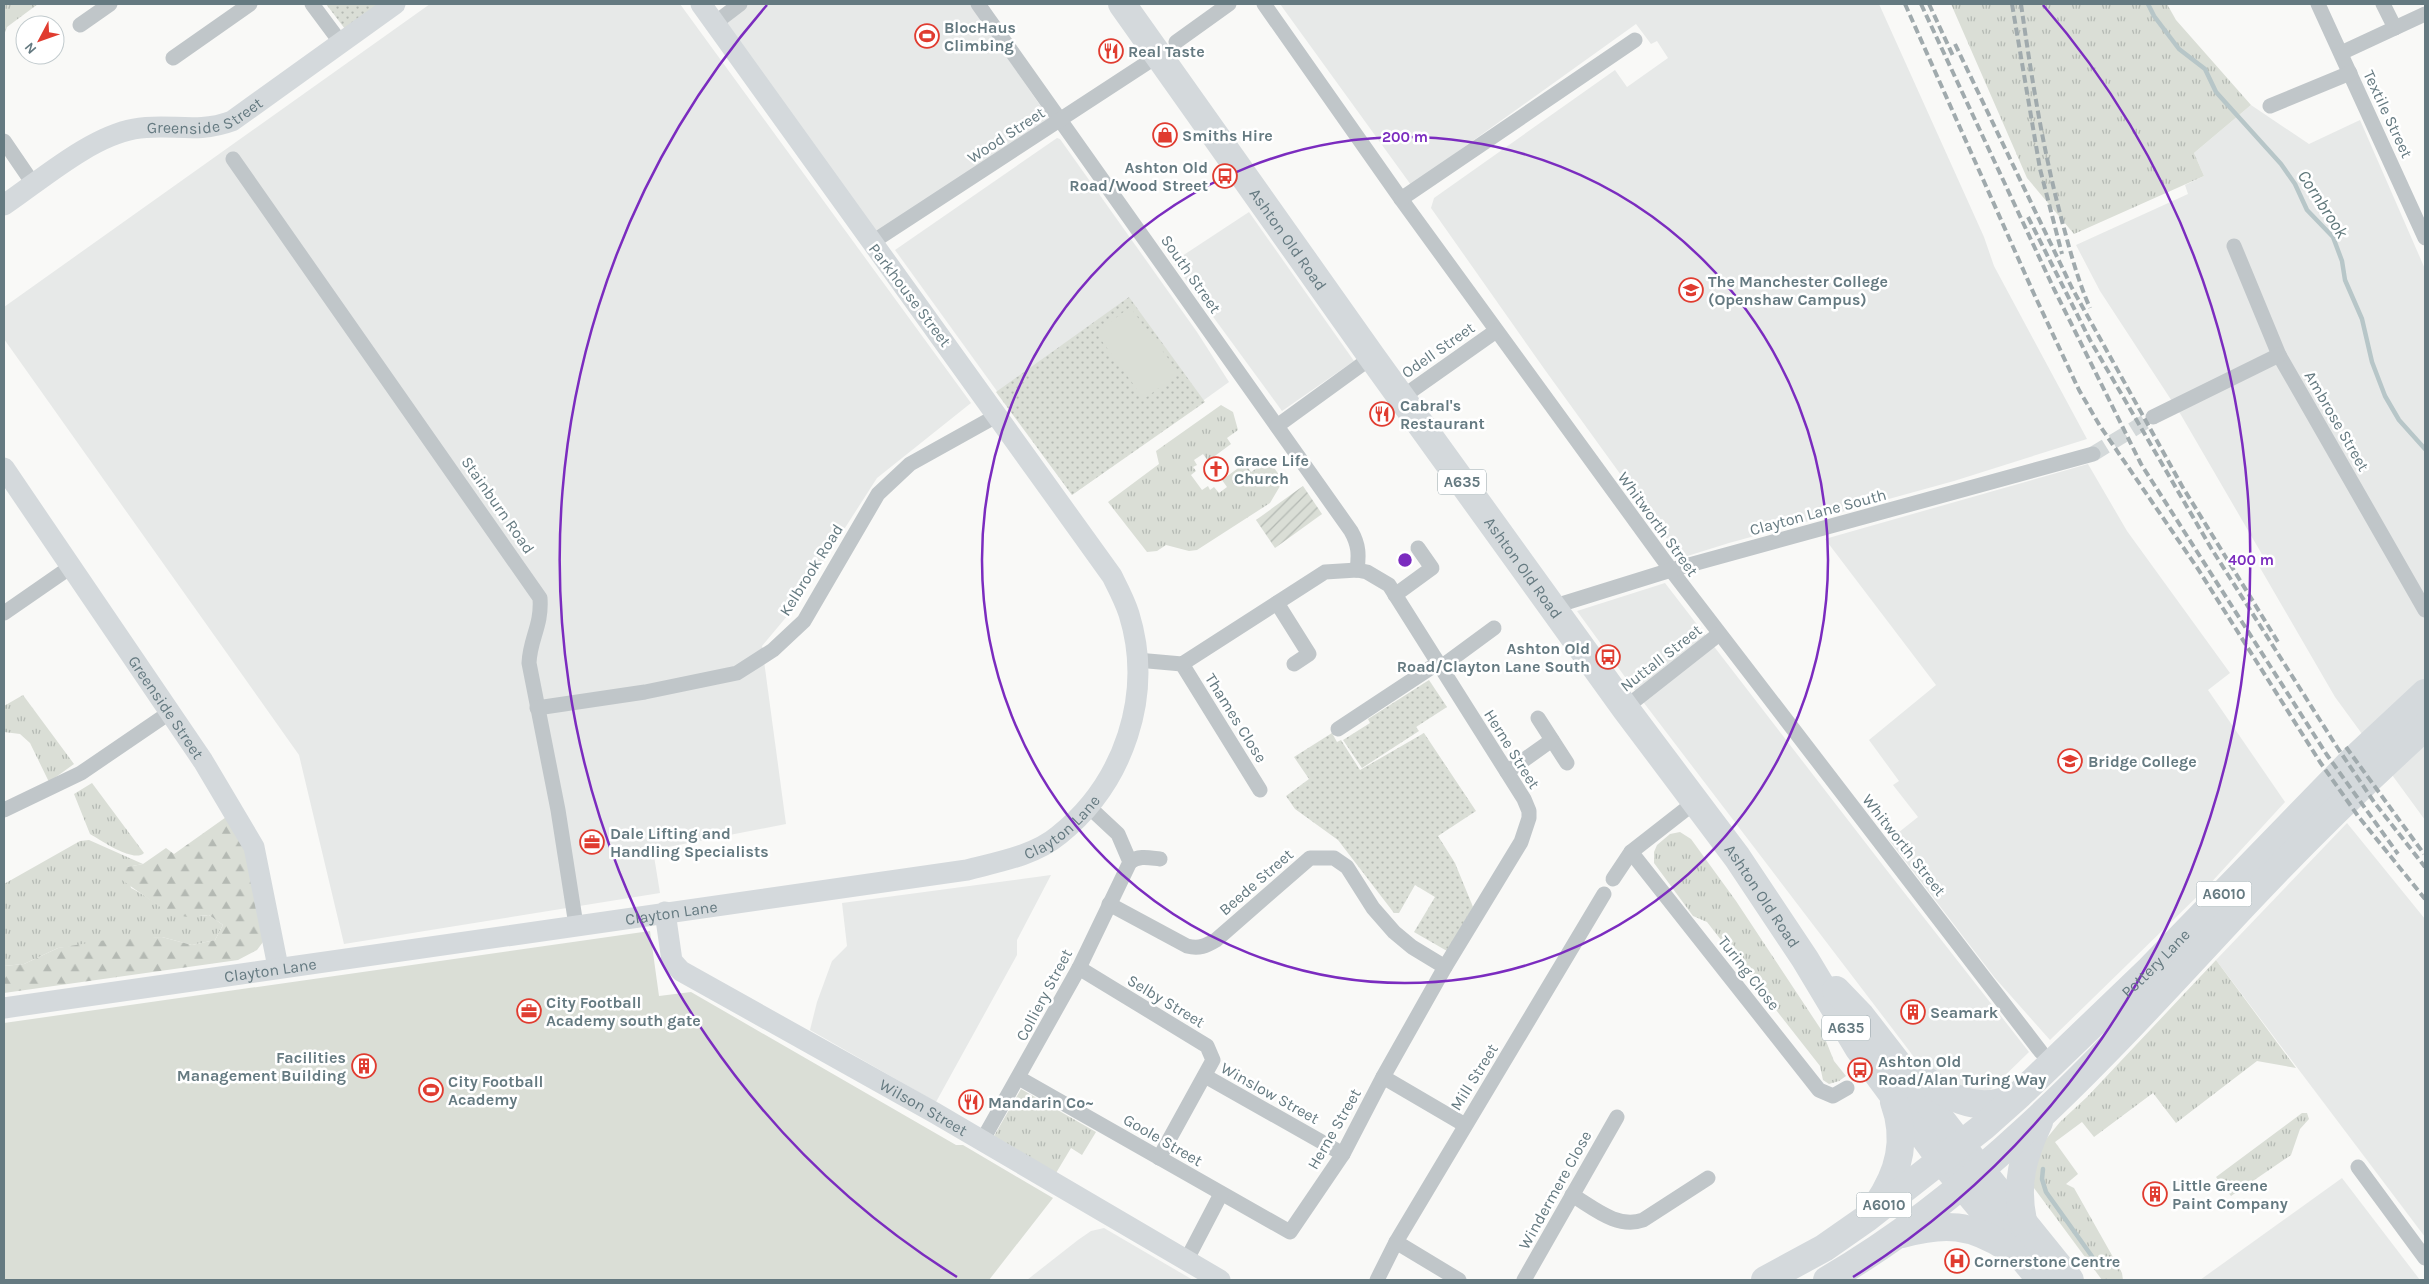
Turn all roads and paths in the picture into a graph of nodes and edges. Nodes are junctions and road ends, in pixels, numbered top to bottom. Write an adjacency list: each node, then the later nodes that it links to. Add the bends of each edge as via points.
1 (110, 4): 15 (street)
2 (250, 4): 21 (street)
3 (312, 4): 18 (street)
4 (395, 4): 18 (street, Greenside Street)
5 (701, 4): 14 (street, Parkhouse Street)
6 (740, 4): 14 (street)
7 (978, 4): 24 (street, South Street)
8 (1122, 4): 19 (highway, Ashton Old Road / A635)
9 (1229, 4): 19 (street, Wood Street)
10 (1264, 4): 28 (street, Whitworth Street)
11 (2318, 4): 20 (street, Textile Street)
12 (2383, 4): 16 (street)
13 (2425, 14): 16 (street)
14 (715, 23): 31 (street, Parkhouse Street)
15 (80, 25)
16 (2395, 28): 20 (street)
17 (1635, 40): 28 (street)
18 (341, 43): 27 (street, Greenside Street, via 232,121 213,128 159,127 116,133 96,142)
19 (1167, 48): 24 (street, Wood Street); 35 (highway, Ashton Old Road / A635)
20 (2341, 53): 22 (street, Textile Street)
21 (174, 58)
22 (2350, 73): 23 (street); 30 (street, Textile Street)
23 (2270, 106)
24 (1061, 120): 31 (street, Wood Street); 39 (street, South Street)
25 (4, 141): 27 (street)
26 (233, 160): 59 (street, Stainburn Road, via 540,598 542,615 530,648 529,664)
27 (34, 185): 29 (street, Greenside Street)
28 (1401, 199): 33 (street, Whitworth Street)
29 (4, 205)
30 (2425, 238)
31 (871, 243): 37 (street, Parkhouse Street)
32 (2234, 246): 34 (street, Ambrose Street)
33 (1496, 331): 36 (street, Odell Street); 45 (street, Whitworth Street)
34 (2279, 354): 38 (street); 50 (street, Ambrose Street)
35 (1372, 357): 36 (highway, Ashton Old Road / A635); 39 (street)
36 (1401, 398): 49 (highway, Ashton Old Road / A635)
37 (998, 414): 46 (street, Parkhouse Street); 59 (street, Kelbrook Road, via 910,464 878,494 804,620 773,650 737,673 646,692)
38 (2153, 417)
39 (1276, 426): 44 (street, South Street, via 1358,542)
40 (2093, 454): 45 (street, Clayton Lane South)
41 (4, 468): 43 (street, Greenside Street)
42 (1418, 548): 47 (street, via 1432,568)
43 (72, 566): 51 (street); 61 (street, Greenside Street)
44 (1357, 570): 47 (street, Herne Street, via 1379,578); 48 (street, Herne Street, via 1325,572)
45 (1671, 570): 49 (street, Clayton Lane South); 53 (street, Whitworth Street)
46 (1118, 587): 54 (street, Clayton Lane, via 1134,631)
47 (1395, 595): 57 (street, Herne Street)
48 (1277, 603): 55 (street, Herne Street); 56 (street, via 1309,654)
49 (1552, 608): 60 (highway, Ashton Old Road / A635)
50 (2425, 608)
51 (4, 613)
52 (1494, 628): 57 (street)
53 (1719, 634): 60 (street, Nuttall Street); 86 (street, Whitworth Street)
54 (1137, 660): 55 (street); 70 (street, Clayton Lane, via 1137,695 1128,738 1108,781)
55 (1182, 664): 68 (street, Thames Close)
56 (1294, 664)
57 (1440, 665): 64 (street); 67 (street, Herne Street)
58 (2425, 693): 93 (highway, Pottery Lane / A6010, via 2351,762 2150,969)
59 (537, 708): 80 (street, Stainburn Road, via 558,810)
60 (1625, 708): 69 (highway, Ashton Old Road / A635)
61 (169, 713): 71 (street, via 81,773); 82 (street, Greenside Street, via 203,761 254,847)
62 (1538, 718): 65 (street)
63 (2425, 727): 78 (highway, Pottery Lane / A6010, via 2336,808)
64 (1338, 729)
65 (1552, 740): 66 (street); 67 (street)
66 (1567, 763)
67 (1507, 772): 83 (street, Herne Street, via 1529,811 1527,828)
68 (1260, 790)
69 (1696, 802): 72 (street); 81 (highway, Ashton Old Road / A635)
70 (1088, 806): 74 (street, via 1118,834); 79 (street, Clayton Lane, via 1058,836 1021,855 967,870)
71 (4, 810)
72 (1630, 852): 75 (street); 91 (street, Turing Close, via 1819,1090 1833,1096)
73 (1160, 859): 74 (street, via 1145,857)
74 (1130, 862): 77 (street, Colliery Street)
75 (1613, 879)
76 (1604, 894): 96 (street, Mill Street)
77 (1109, 904): 83 (street, Beede Street, via 1187,946 1206,946 1310,858 1334,858 1347,867 1373,908 1394,932); 84 (street, Colliery Street)
78 (2242, 907): 95 (highway, Pottery Lane / A6010); 100 (highway, via 2152,988 2039,1100)
79 (665, 912): 80 (street, Clayton Lane); 97 (street, Wilson Street, via 672,961 681,972)
80 (576, 926): 82 (street, Clayton Lane)
81 (1805, 959): 87 (highway, Ashton Old Road / A635, via 1861,1016); 92 (highway, Ashton Old Road / A635, via 1859,1049)
82 (278, 967): 85 (street, Clayton Lane)
83 (1445, 967): 89 (street, Herne Street)
84 (1078, 968): 88 (street, Selby Street, via 1207,1046 1213,1060); 90 (street, Colliery Street)
85 (4, 1008)
86 (2041, 1052)
87 (1890, 1053): 93 (highway, via 1959,1101 1974,1105 1992,1104); 100 (highway, Ashton Old Road / A635)
88 (1205, 1076): 98 (street, Winslow Street); 99 (street, Selby Street)
89 (1383, 1077): 96 (street); 98 (street, Herne Street)
90 (1019, 1078): 97 (street, Colliery Street); 99 (street, Goole Street)
91 (1847, 1088)
92 (1891, 1094): 100 (highway, Ashton Old Road / A635); 105 (highway, via 1900,1127 1900,1156 1888,1187)
93 (2020, 1094): 100 (highway, Pottery Lane / A6010)
94 (1617, 1116): 104 (street, Windermere Close)
95 (2042, 1116): 100 (highway, Pottery Lane / A6010); 106 (highway, via 2018,1182)
96 (1465, 1125): 109 (street, Mill Street)
97 (982, 1141): 111 (street, Wilson Street)
98 (1343, 1154): 107 (street, Herne Street)
99 (1159, 1158): 103 (street, Goole Street)
100 (1961, 1165): 105 (highway, A6010); 106 (highway, Ashton Old Road / A635); 108 (highway, A6010); 112 (highway, Ashton Old Road / A635); 118 (highway, via 1882,1226 1789,1280)
101 (2358, 1166): 110 (street)
102 (1708, 1178): 104 (street, via 1634,1223 1617,1222)
103 (1221, 1194): 107 (street, Goole Street); 111 (street)
104 (1572, 1195): 116 (street, Windermere Close)
105 (1867, 1218): 117 (highway, A6010, via 1824,1248)
106 (2023, 1221): 120 (highway, Ashton Old Road / A635)
107 (1290, 1232)
108 (1897, 1235): 112 (highway, via 1919,1229 1958,1226 1997,1241); 119 (highway, A6010)
109 (1396, 1242): 114 (street, Mill Street); 115 (street)
110 (2425, 1258)
111 (1186, 1261): 113 (street, Wilson Street)
112 (2033, 1271)
113 (1220, 1280)
114 (1377, 1280)
115 (1459, 1280)
116 (1524, 1280)
117 (1765, 1280)
118 (1772, 1280)
119 (1827, 1280)
120 (2070, 1280)

